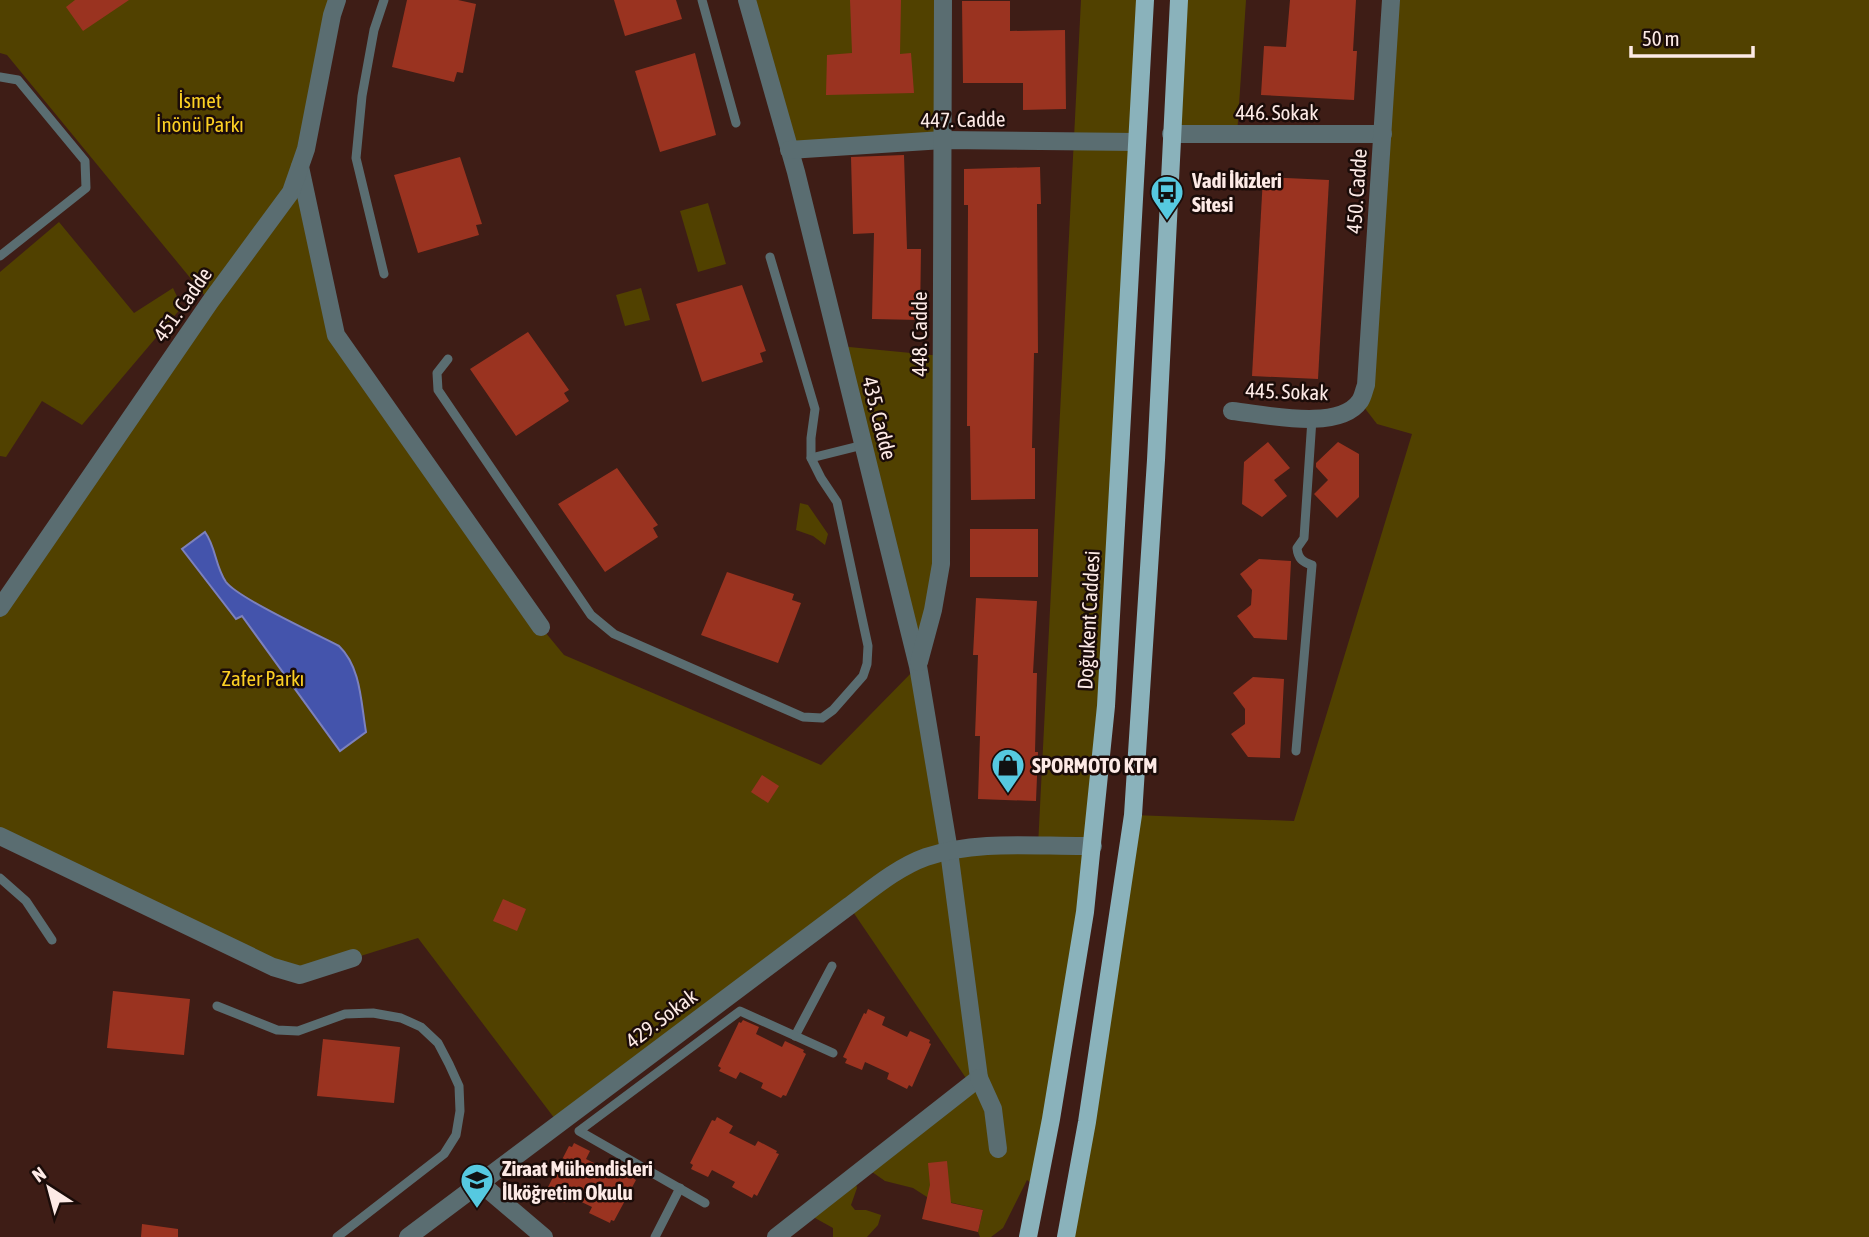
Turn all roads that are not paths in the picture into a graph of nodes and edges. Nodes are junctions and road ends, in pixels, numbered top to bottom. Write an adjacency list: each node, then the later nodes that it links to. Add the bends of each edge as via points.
1 (337, 0): 16 (street, 451. Cadde)
2 (384, 0): 19 (lane, via 362,96 356,158)
3 (702, 0): 10 (lane)
4 (747, 0): 15 (street, 435. Cadde)
5 (943, 0): 13 (street, 448. Cadde)
6 (1145, 0): 14 (main road, Doğukent Caddesi)
7 (1179, 0): 11 (main road)
8 (1391, 0): 12 (street, 450. Cadde)
9 (0, 77): 17 (lane, via 18,80 85,161 86,188)
10 (736, 124)
11 (1171, 134): 12 (street, 446. Sokak); 55 (main road, via 1133,815)
12 (1383, 134): 21 (street, 450. Cadde)
13 (943, 140): 14 (street, 447. Cadde); 15 (street, 447. Cadde); 28 (street, 448. Cadde, via 941,564)
14 (1137, 142): 31 (main road, Doğukent Caddesi, via 1107,692)
15 (789, 149): 24 (street, 435. Cadde)
16 (300, 167): 26 (street, 451. Cadde, via 291,192); 27 (street, via 336,335)
17 (0, 256)
18 (770, 257): 25 (lane, via 815,409)
19 (384, 274)
20 (449, 359): 25 (lane, via 437,373 438,390 591,615 614,635 803,717 822,718 863,676 868,646 837,502)
21 (1366, 386): 23 (street, 445. Sokak, via 1360,402 1343,415)
22 (1232, 411): 23 (street, 445. Sokak)
23 (1312, 419): 29 (lane, via 1304,538 1297,548 1298,556 1312,565)
24 (863, 445): 25 (lane); 28 (street, 435. Cadde)
25 (811, 458)
26 (0, 608)
27 (541, 627)
28 (918, 666): 32 (street, 435. Cadde)
29 (1296, 751)
30 (0, 836): 35 (street, via 273,967 300,975)
31 (1093, 846): 32 (street, 429. Sokak); 54 (main road, Doğukent Caddesi)
32 (950, 850): 39 (street, 429. Sokak, via 914,863 882,882); 42 (street, 435. Cadde)
33 (0, 878): 34 (lane, via 26,901)
34 (52, 940)
35 (352, 958)
36 (832, 966): 38 (lane)
37 (217, 1006): 48 (lane, via 277,1030 298,1031 345,1014 401,1018 421,1027 449,1064 459,1086 460,1111 456,1135 444,1154)
38 (795, 1036): 40 (lane); 41 (lane, via 740,1010)
39 (651, 1053): 41 (lane); 44 (street, 429. Sokak)
40 (833, 1054)
41 (663, 1069): 45 (lane, via 579,1131)
42 (979, 1078): 43 (street, 435. Cadde, via 993,1109); 47 (street)
43 (998, 1149)
44 (479, 1182): 49 (street, 429. Sokak); 50 (street)
45 (680, 1188): 46 (lane); 51 (lane)
46 (705, 1203)
47 (806, 1213): 52 (street); 53 (street)
48 (337, 1237)
49 (408, 1237)
50 (544, 1237)
51 (655, 1237)
52 (776, 1237)
53 (804, 1237)
54 (1028, 1237)
55 (1066, 1237)

